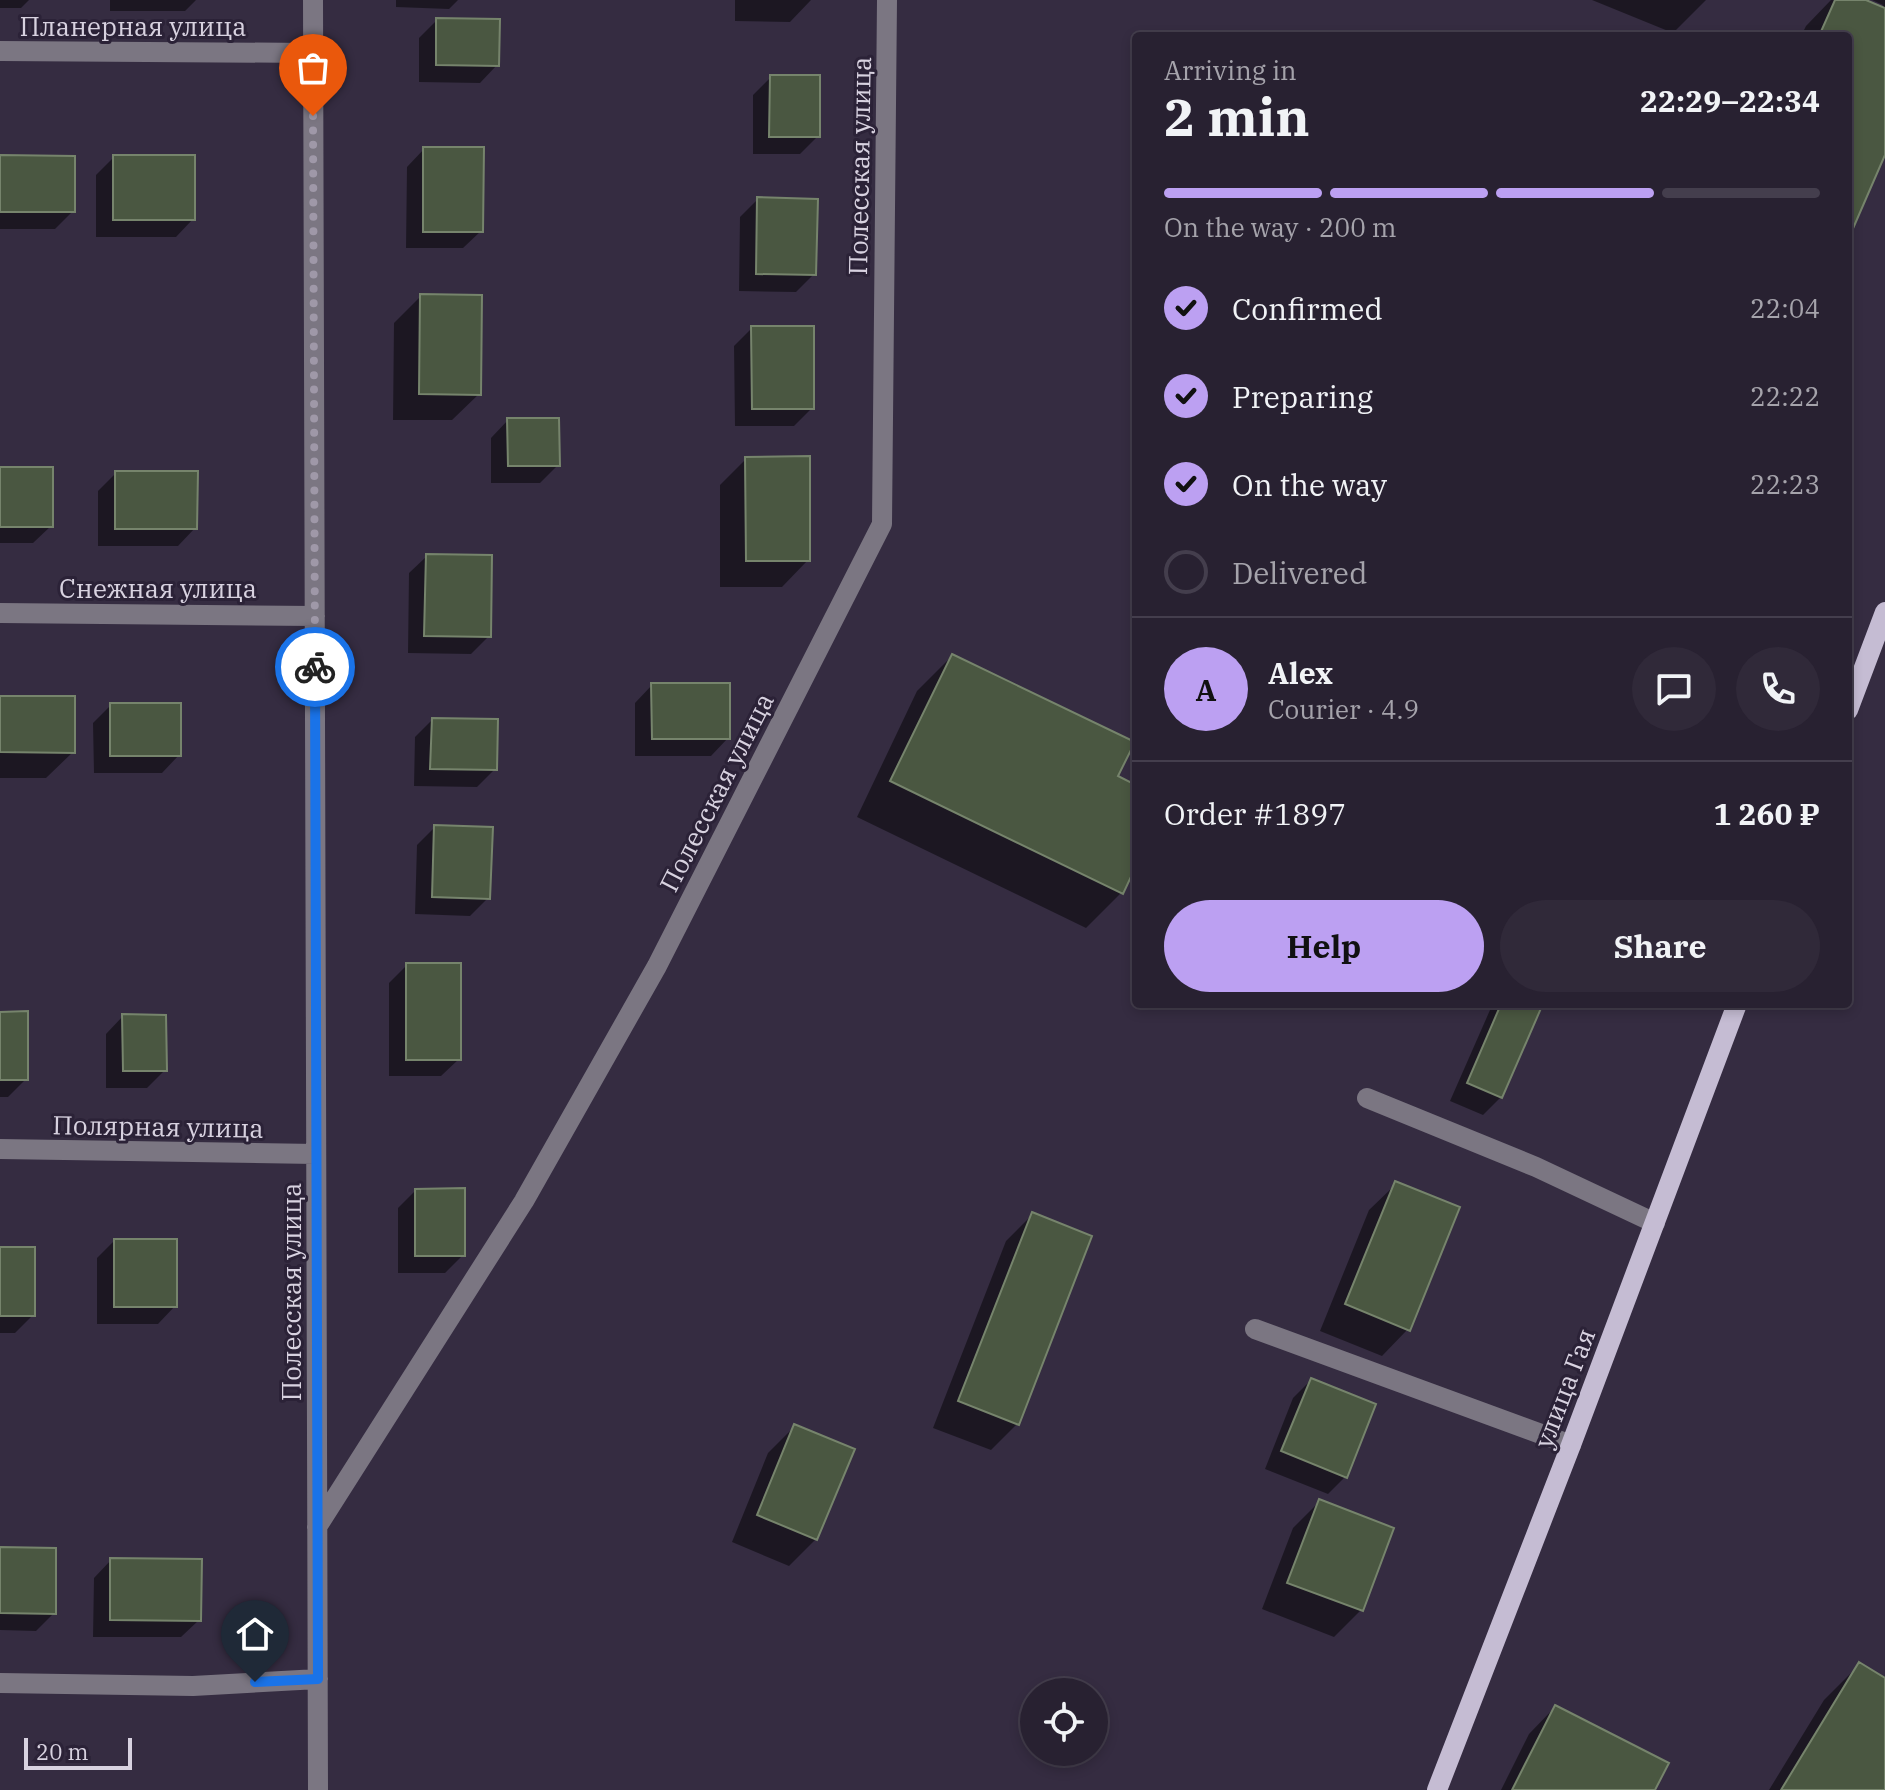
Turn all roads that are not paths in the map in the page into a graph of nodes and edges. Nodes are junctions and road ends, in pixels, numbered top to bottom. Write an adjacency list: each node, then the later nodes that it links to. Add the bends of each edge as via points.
1 (313, 0): 4 (street, Полесская улица)
2 (887, 0): 16 (street, Полесская улица, via 882,524 633,1008 524,1201)
3 (0, 51): 4 (street, Планерная улица)
4 (313, 53): 7 (street, Полесская улица)
5 (1885, 612): 8 (main road)
6 (0, 613): 7 (street, Снежная улица)
7 (315, 616): 12 (street, Полесская улица)
8 (1852, 699)
9 (1736, 1008): 13 (main road, улица Гая)
10 (1367, 1098): 13 (street)
11 (0, 1149): 12 (street, Полярная улица)
12 (316, 1154): 16 (street, Полесская улица)
13 (1655, 1223): 15 (main road, улица Гая)
14 (1255, 1329): 15 (street)
15 (1571, 1445): 19 (main road, улица Гая)
16 (317, 1527): 17 (street, Полесская улица)
17 (318, 1679): 18 (street, via 193,1686); 20 (street, Полесская улица)
18 (0, 1683)
19 (1448, 1759): 21 (main road); 22 (main road, улица Гая)
20 (318, 1790)
21 (1420, 1790)
22 (1437, 1790)

